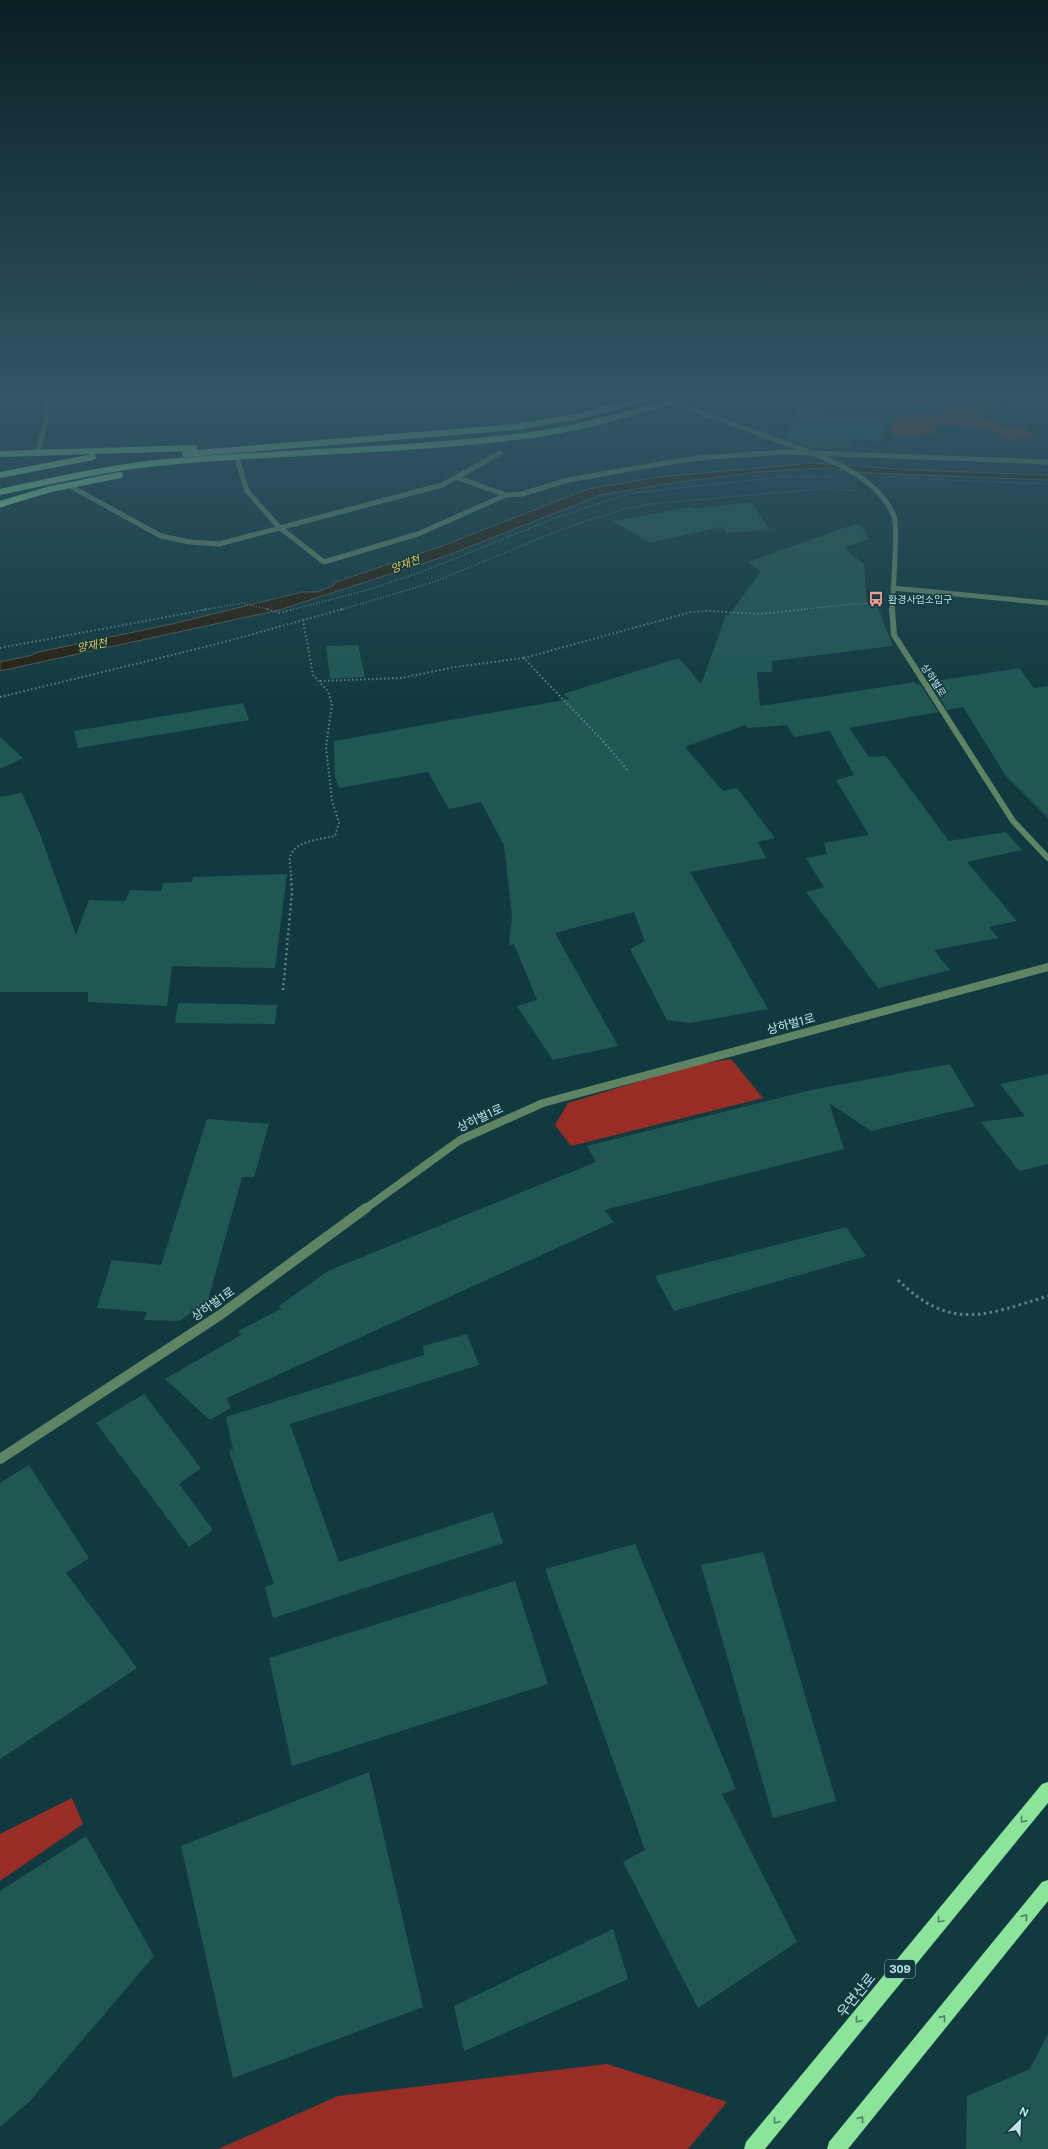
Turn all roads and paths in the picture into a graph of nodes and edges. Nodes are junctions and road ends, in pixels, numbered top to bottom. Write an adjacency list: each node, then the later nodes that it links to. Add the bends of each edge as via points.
1 (21, 498): 9 (highway)
2 (91, 498): 10 (street, via 161,536 190,542 219,544)
3 (253, 498): 10 (street)
4 (390, 498): 10 (street)
5 (499, 498): 10 (street, via 418,534 324,562)
6 (614, 498): 15 (path, via 550,520 424,571 364,591 280,613 244,603)
7 (714, 498): 14 (path, via 625,508 435,581 369,603)
8 (883, 498): 11 (street, 상하벌로, via 895,518)
9 (1, 504)
10 (279, 527)
11 (893, 588): 12 (street, 상하벌로); 13 (street)
12 (892, 603): 16 (path, via 859,603 784,613 736,614 706,610 691,612); 20 (street, 상하벌로, via 894,635 1013,821)
13 (1048, 603)
14 (302, 620): 17 (path, via 313,675); 18 (path)
15 (0, 648)
16 (524, 658): 17 (path, via 455,667 401,678); 19 (path, via 562,700 603,739)
17 (319, 681): 22 (path, via 328,691 332,704 326,747 327,768 339,823 335,836 300,844 293,849 290,857 292,892)
18 (0, 697)
19 (626, 770)
20 (1048, 858)
21 (1048, 967): 25 (street, 상하벌1로, via 543,1102 460,1140 220,1315)
22 (283, 990)
23 (898, 1280): 24 (path, via 910,1293 937,1308 961,1315 984,1315)
24 (1048, 1296)
25 (0, 1459)
26 (1048, 1790): 28 (highway, 우면산로 / 309, one-way to 28)
27 (1048, 1888): 29 (highway, one-way to 27)
28 (753, 2149)
29 (836, 2149)

